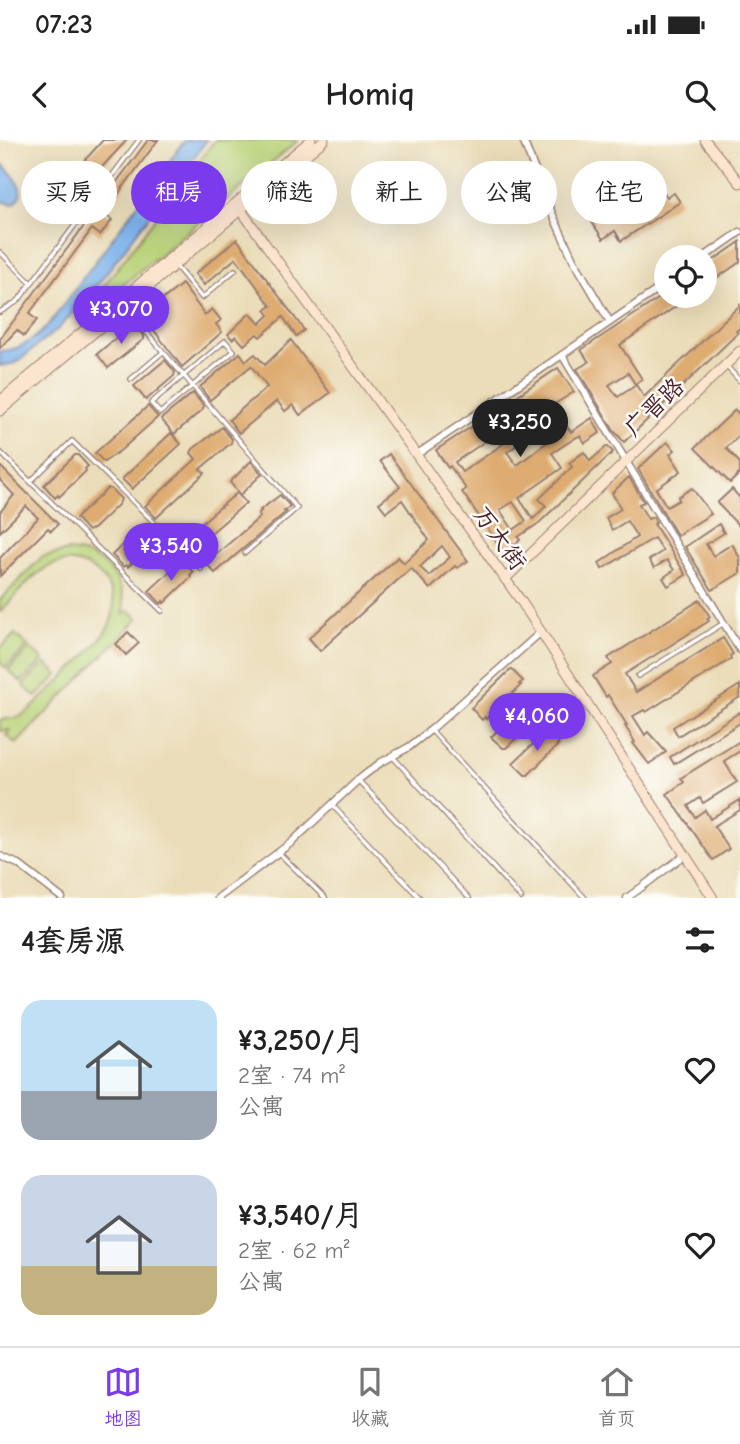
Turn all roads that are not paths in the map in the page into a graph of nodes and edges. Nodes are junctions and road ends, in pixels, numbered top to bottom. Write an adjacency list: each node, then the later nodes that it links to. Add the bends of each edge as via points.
1 (139, 140): 15 (lane)
2 (311, 140): 28 (street)
3 (324, 140): 6 (street)
4 (523, 140): 19 (street, via 573,260)
5 (705, 140): 7 (street)
6 (299, 161)
7 (740, 183)
8 (241, 209): 13 (street)
9 (252, 224): 31 (street, 万大街)
10 (740, 232): 11 (street)
11 (717, 248)
12 (0, 252): 15 (lane)
13 (175, 265): 14 (lane, via 202,298); 17 (street)
14 (235, 270)
15 (32, 283): 18 (lane, via 18,301)
16 (654, 292): 19 (street)
17 (125, 307): 21 (lane); 29 (street)
18 (0, 312)
19 (610, 322): 22 (street)
20 (740, 351): 23 (street, 广晋路)
21 (163, 352): 24 (lane); 25 (lane)
22 (562, 355): 31 (street); 32 (street)
23 (725, 366): 26 (lane); 32 (street, 广晋路)
24 (183, 376): 27 (lane); 27 (lane, via 151,403 160,413); 27 (lane, via 225,341 234,351)
25 (131, 379)
26 (740, 381)
27 (192, 387): 34 (lane, via 297,508)
28 (0, 401)
29 (0, 411)
30 (0, 452): 33 (lane)
31 (416, 455): 36 (street, 万大街)
32 (626, 461): 36 (street, 广晋路); 38 (street)
33 (31, 481): 35 (lane, via 72,441); 37 (lane)
34 (245, 553)
35 (201, 569)
36 (505, 579): 39 (street, 万大街)
37 (162, 611)
38 (723, 623): 40 (street); 41 (lane)
39 (541, 632): 42 (street); 47 (street, 万大街)
40 (740, 650)
41 (638, 676)
42 (430, 730): 43 (street); 55 (lane)
43 (393, 756): 44 (street); 54 (lane)
44 (358, 780): 45 (street); 53 (lane)
45 (332, 805): 46 (street); 52 (lane)
46 (279, 853): 50 (street); 51 (lane)
47 (685, 855): 56 (street); 57 (street, 万大街)
48 (0, 856): 49 (street)
49 (62, 898)
50 (218, 898)
51 (324, 898)
52 (420, 898)
53 (469, 898)
54 (521, 898)
55 (585, 898)
56 (628, 898)
57 (713, 898)

